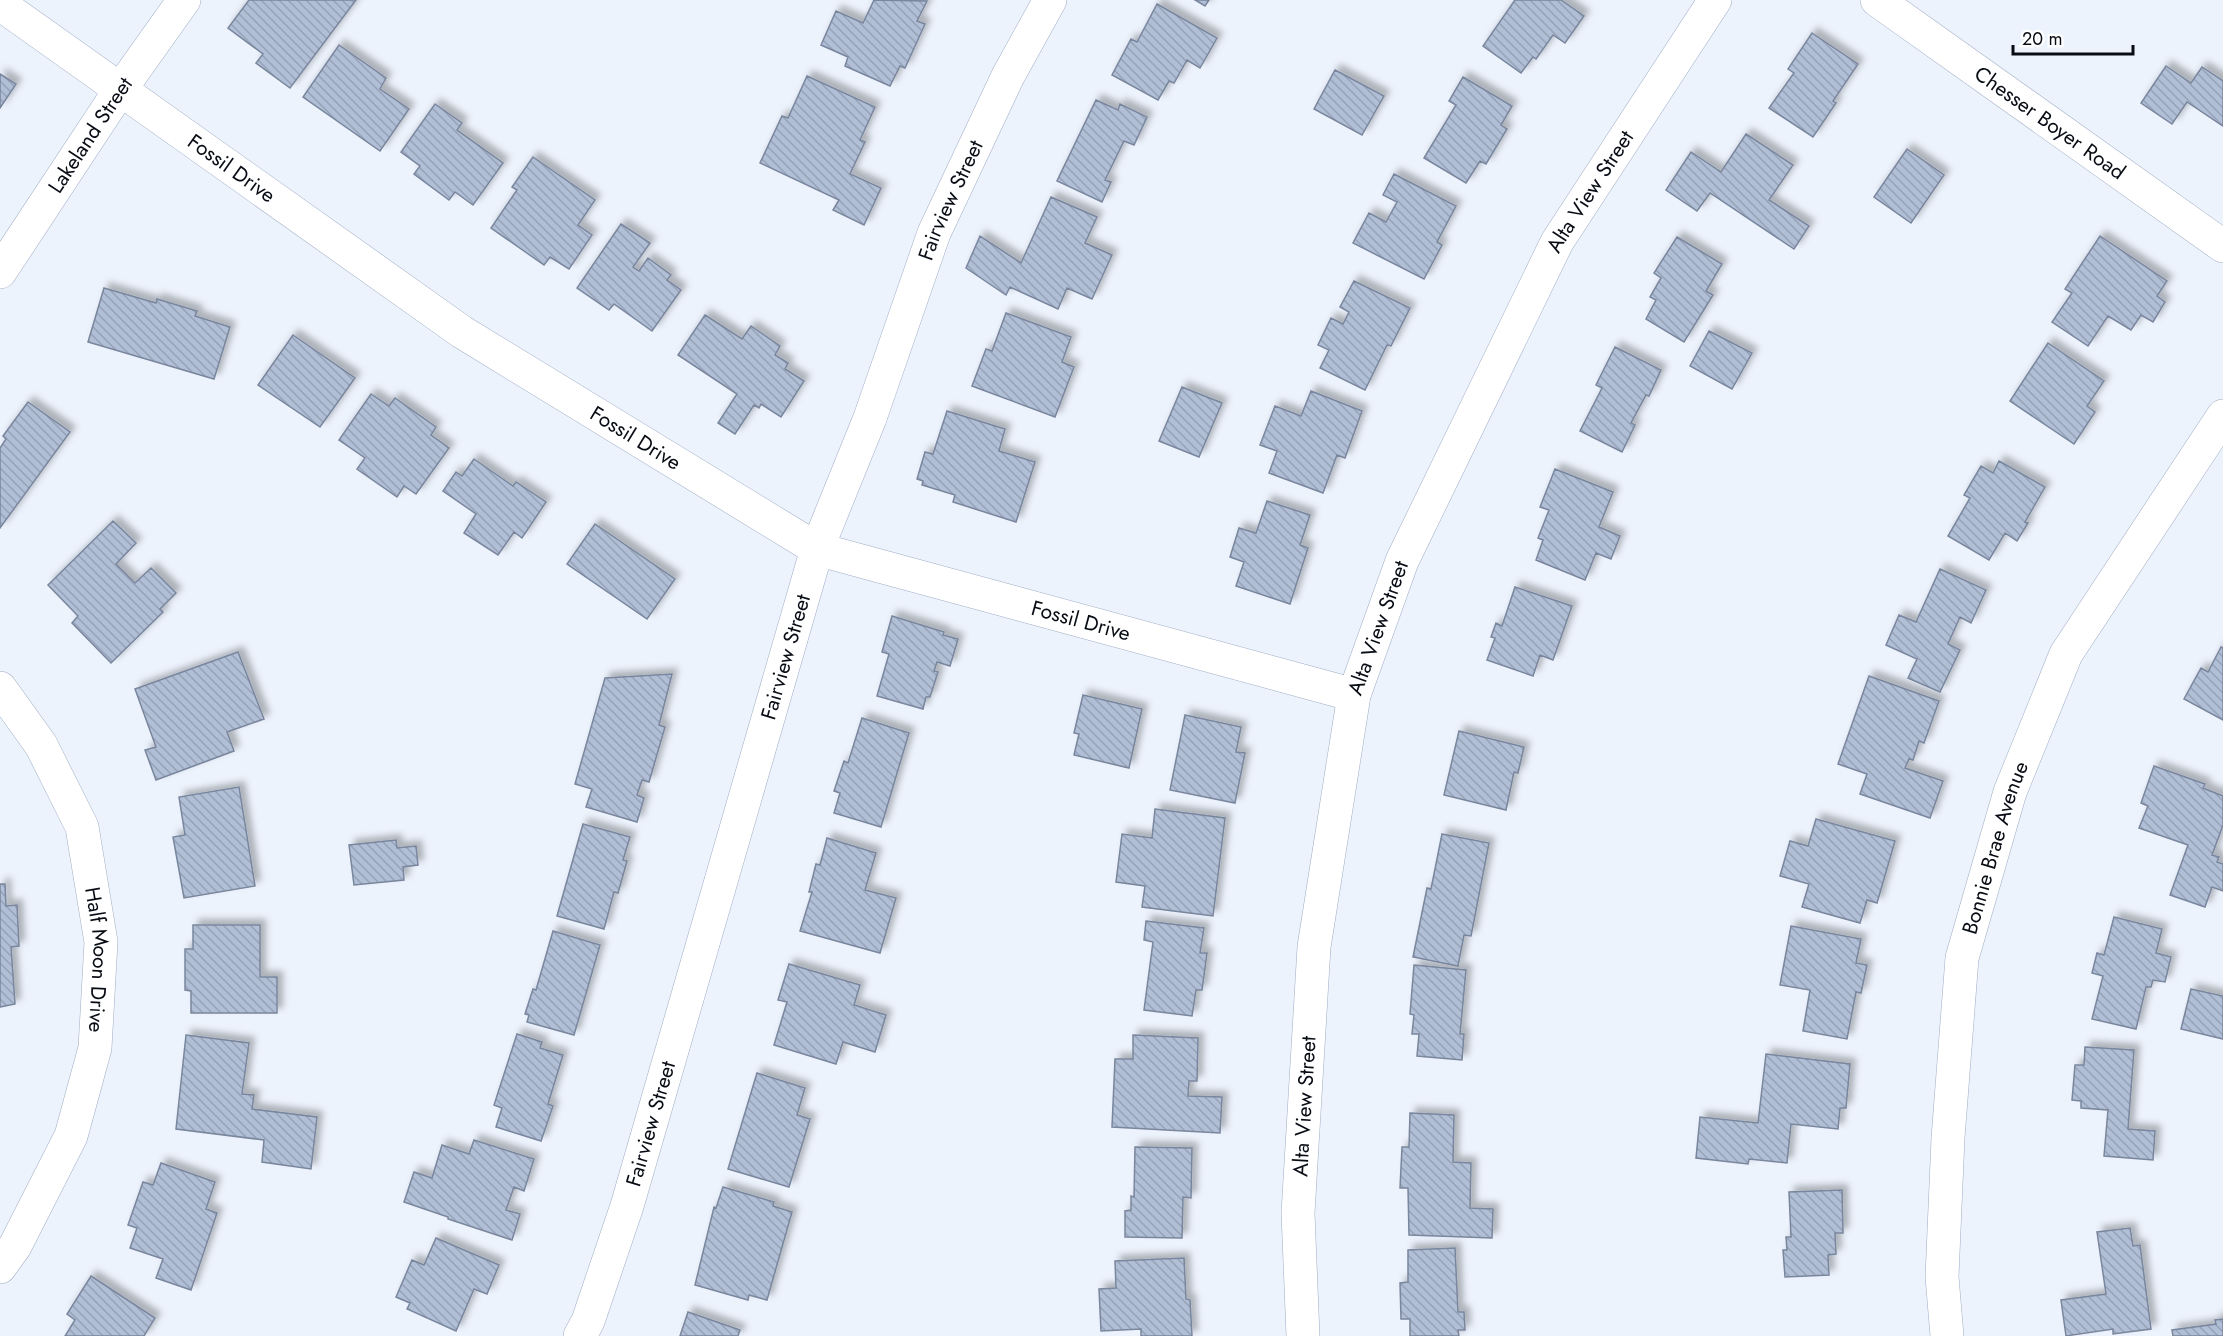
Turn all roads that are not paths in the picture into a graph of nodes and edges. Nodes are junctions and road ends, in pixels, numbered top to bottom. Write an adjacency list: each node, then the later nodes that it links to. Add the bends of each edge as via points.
1 (184, 0): 6 (street, Lakeland Street)
2 (1050, 0): 10 (street, Fairview Street, via 1008,76 934,233 870,418)
3 (1715, 0): 12 (street, Alta View Street, via 1557,242 1402,561)
4 (1876, 0): 7 (street, Chesser Boyer Road)
5 (0, 4): 6 (street, Fossil Drive)
6 (120, 90): 8 (street, Lakeland Street); 10 (street, Fossil Drive, via 462,332)
7 (2223, 246)
8 (0, 272)
9 (2223, 416): 16 (street, Bonnie Brae Avenue, via 2066,654 2010,792 1962,958 1942,1277)
10 (817, 549): 12 (street, Fossil Drive); 14 (street, Fairview Street, via 627,1206)
11 (0, 688): 13 (street, Half Moon Drive, via 41,744 82,827 100,942 95,1048 71,1136 15,1246)
12 (1354, 695): 15 (street, Alta View Street, via 1314,947 1298,1213)
13 (0, 1267)
14 (580, 1336)
15 (1303, 1336)
16 (1947, 1336)

